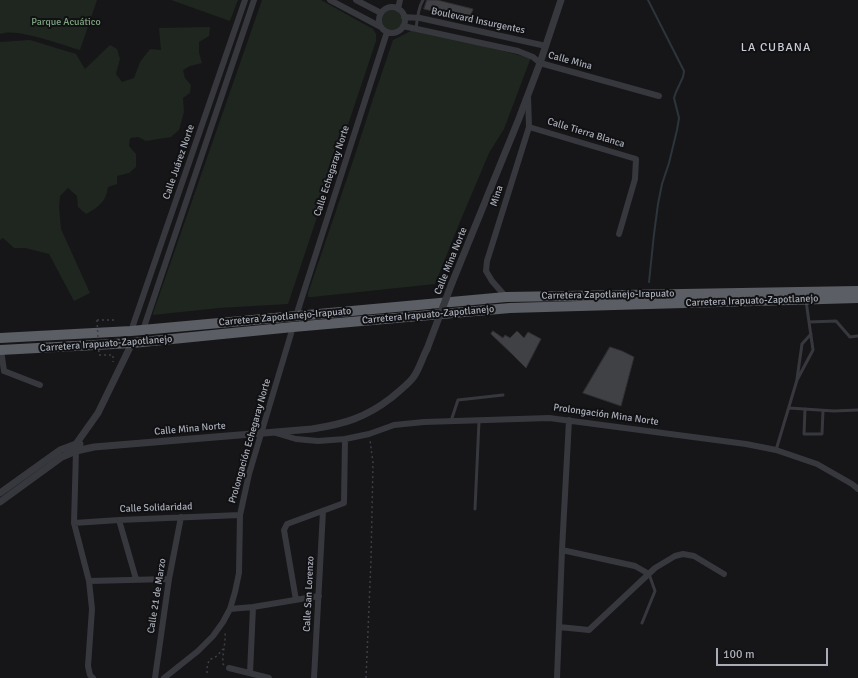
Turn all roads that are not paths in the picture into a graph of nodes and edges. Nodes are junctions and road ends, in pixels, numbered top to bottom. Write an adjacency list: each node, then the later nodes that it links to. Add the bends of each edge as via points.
1 (245, 0): 21 (street, Calle Juárez Norte)
2 (254, 0): 22 (street, Calle Juárez Norte)
3 (330, 0): 13 (street)
4 (356, 0): 9 (street)
5 (400, 0): 8 (street)
6 (423, 0): 11 (lane)
7 (561, 0): 16 (street, Calle Mina)
8 (398, 9): 9 (street, via 386,9); 10 (street)
9 (381, 13): 13 (street)
10 (404, 17): 11 (street, Boulevard Insurgentes); 12 (street)
11 (417, 18): 14 (lane); 16 (street, Boulevard Insurgentes)
12 (404, 26): 14 (street, Boulevard Insurgentes); 15 (street, via 394,33)
13 (381, 27): 15 (street)
14 (416, 29): 17 (street, Boulevard Insurgentes, via 518,51)
15 (388, 32): 28 (street, Calle Echegaray Norte)
16 (546, 46): 17 (street, Calle Mina)
17 (540, 63): 18 (street, Calle Mina Norte); 19 (street, Calle Mina)
18 (528, 95): 20 (street, Mina); 49 (street, Calle Mina Norte, bridge, via 427,349 412,378 381,406 359,418 337,425)
19 (659, 96)
20 (530, 127): 23 (street, Calle Tierra Blanca, via 636,159 635,179); 25 (street, Mina, via 487,262 486,271)
21 (173, 210): 22 (street); 32 (street, Calle Juárez Norte)
22 (183, 213): 31 (street, Calle Juárez Norte)
23 (619, 234)
24 (858, 291): 25 (highway, Carretera Zapotlanejo-Irapuato)
25 (506, 297): 28 (highway, Carretera Zapotlanejo-Irapuato)
26 (858, 298): 27 (highway, Carretera Irapuato-Zapotlanejo)
27 (806, 300): 29 (lane); 30 (highway, Carretera Irapuato-Zapotlanejo, via 510,308)
28 (296, 316): 31 (highway, Carretera Zapotlanejo-Irapuato)
29 (809, 322): 33 (lane); 34 (lane, via 836,321 850,337)
30 (293, 327): 36 (highway, Carretera Irapuato-Zapotlanejo); 50 (street, Prolongación Echegaray Norte)
31 (143, 330): 32 (highway, Carretera Zapotlanejo-Irapuato)
32 (131, 331): 35 (highway, Carretera Zapotlanejo-Irapuato)
33 (811, 334): 39 (lane, via 802,344); 39 (lane, via 814,350)
34 (858, 336)
35 (0, 338)
36 (132, 343): 37 (highway, Carretera Irapuato-Zapotlanejo); 52 (street, via 98,413)
37 (1, 350): 38 (street)
38 (2, 374): 40 (street)
39 (797, 380): 42 (lane)
40 (40, 386)
41 (503, 395): 48 (lane, via 458,400)
42 (789, 408): 43 (lane); 53 (lane)
43 (805, 410): 45 (lane); 45 (lane, via 804,434 822,434)
44 (858, 410): 45 (lane)
45 (823, 411)
46 (479, 420): 47 (street, Prolongación Mina Norte); 48 (street, Prolongación Mina Norte); 58 (lane)
47 (569, 420): 53 (street, Prolongación Mina Norte); 64 (street)
48 (451, 421): 51 (street, Prolongación Mina Norte, via 394,426)
49 (273, 432): 50 (street, Calle Mina Norte); 51 (street, Prolongación Mina Norte, via 296,439)
50 (261, 433): 52 (street, Calle Mina Norte); 60 (street, Prolongación Echegaray Norte)
51 (345, 439): 59 (street, via 344,503)
52 (76, 447): 54 (street, Calle Mina Norte, via 60,450); 63 (street)
53 (776, 450): 55 (street, Prolongación Mina Norte, via 818,464)
54 (30, 476): 56 (street); 57 (street)
55 (858, 489)
56 (0, 493)
57 (0, 502)
58 (475, 509)
59 (324, 511): 70 (street, Calle San Lorenzo); 71 (street, via 287,524 284,530)
60 (240, 515): 61 (street, Calle Solidaridad); 73 (street, Prolongación Echegaray Norte, via 239,573)
61 (181, 517): 62 (street, Calle Solidaridad); 68 (street, Calle 21 de Marzo)
62 (119, 520): 63 (street, Calle Solidaridad); 67 (street)
63 (74, 522): 69 (street)
64 (562, 550): 65 (street, via 634,566); 75 (street)
65 (649, 574): 66 (street, via 675,556 683,554 694,556); 74 (lane, via 655,591); 75 (street, via 589,630)
66 (724, 574)
67 (136, 579): 68 (street); 69 (street)
68 (169, 579): 79 (street, Calle 21 de Marzo)
69 (89, 581): 78 (street, via 92,609 88,666)
70 (318, 596): 71 (street); 82 (street, Calle San Lorenzo)
71 (296, 600): 72 (street)
72 (253, 607): 73 (street); 77 (street)
73 (230, 609): 80 (street, Prolongación Echegaray Norte, via 213,636)
74 (642, 623)
75 (559, 627): 83 (street)
76 (229, 668): 77 (street)
77 (250, 673): 81 (street)
78 (93, 678)
79 (155, 678)
80 (164, 678)
81 (269, 678)
82 (314, 678)
83 (557, 678)

